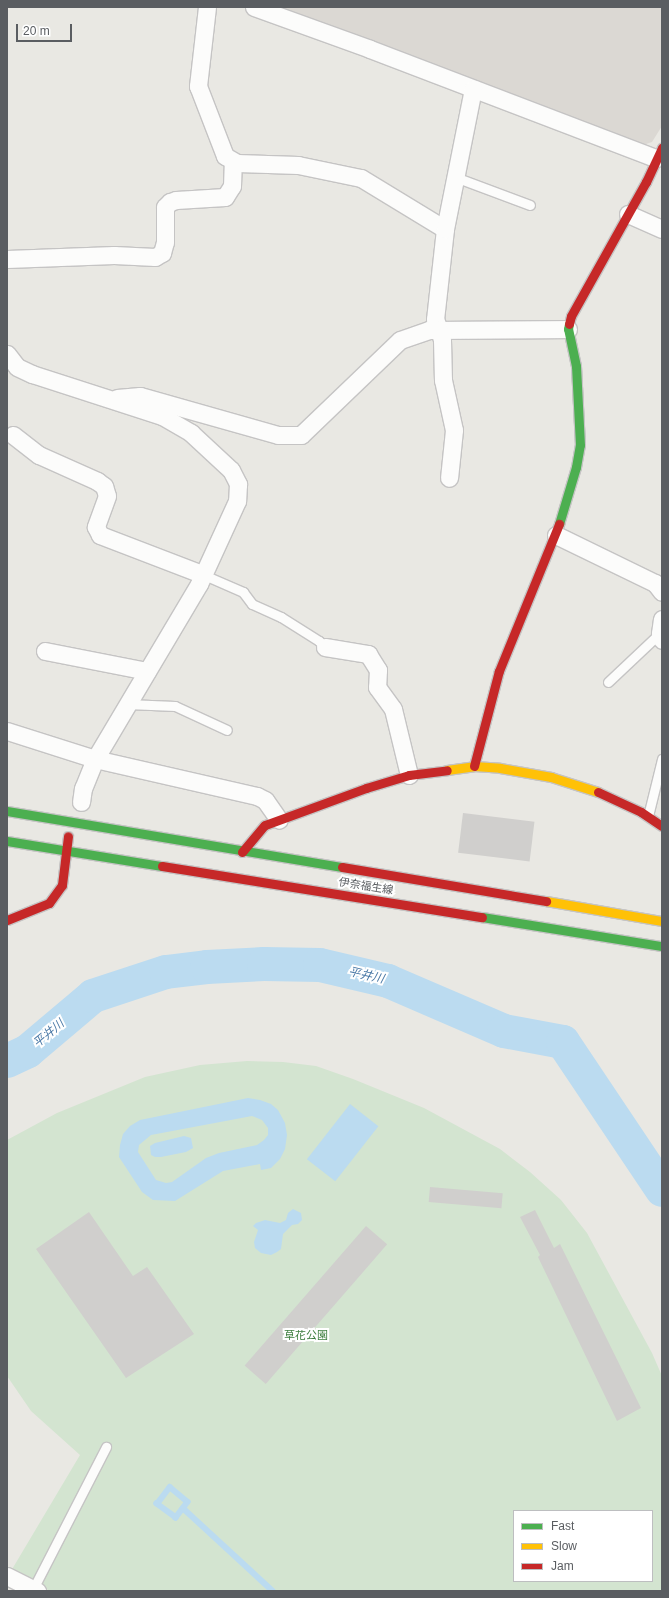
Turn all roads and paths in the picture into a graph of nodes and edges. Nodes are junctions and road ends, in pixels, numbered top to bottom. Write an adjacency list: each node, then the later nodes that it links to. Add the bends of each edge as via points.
1 (207, 7): 5 (street, via 198,86 225,156)
2 (254, 7): 3 (street)
3 (473, 89): 4 (street); 6 (street)
4 (659, 152): 8 (main road)
5 (233, 162): 9 (street, via 298,165 361,178); 11 (street, via 232,186 225,197 176,200 165,207 165,242 162,253 155,257 114,255)
6 (455, 177): 7 (lane); 9 (street)
7 (530, 205)
8 (628, 214): 10 (street); 12 (main road, via 571,316)
9 (445, 229): 13 (street, via 435,319)
10 (662, 229)
11 (7, 259)
12 (568, 329): 13 (street); 18 (main road, via 576,366 580,445)
13 (439, 330): 15 (street, via 429,330 400,340 301,435 278,435 140,396); 17 (street, via 442,340 443,380 454,430)
14 (7, 354): 15 (street, via 17,367 32,374)
15 (109, 398): 19 (street, via 162,416 191,433 231,470 238,484 237,501)
16 (13, 435): 19 (street, via 39,455 104,486 107,496 96,526 100,535)
17 (449, 478)
18 (556, 535): 20 (street, via 655,582); 31 (main road, via 499,671)
19 (204, 575): 22 (lane, via 243,592 252,604 281,617); 24 (street)
20 (662, 592)
21 (661, 631): 25 (lane)
22 (325, 647): 32 (street, via 368,654 378,670 377,687 393,709)
23 (45, 651): 24 (street)
24 (147, 671): 26 (street)
25 (608, 682)
26 (127, 704): 27 (lane, via 175,706); 29 (street)
27 (227, 730)
28 (7, 731): 29 (street)
29 (95, 759): 33 (street, via 83,788); 36 (street, via 256,796 265,800)
30 (662, 759): 35 (lane)
31 (474, 766): 32 (main road); 35 (main road, via 552,777 588,788)
32 (409, 775): 36 (main road)
33 (81, 802)
34 (7, 811): 37 (main road, 伊奈福生線)
35 (648, 817): 38 (main road)
36 (279, 820): 41 (main road, via 259,830)
37 (70, 822): 40 (main road); 41 (main road, 伊奈福生線)
38 (662, 826)
39 (7, 841): 40 (main road, 伊奈福生線)
40 (66, 851): 42 (main road, via 62,885 49,903); 44 (main road, 伊奈福生線)
41 (242, 852): 43 (main road, 伊奈福生線)
42 (7, 920)
43 (662, 921)
44 (662, 946)
45 (106, 1447): 47 (lane)
46 (7, 1576): 47 (street)
47 (35, 1590)

